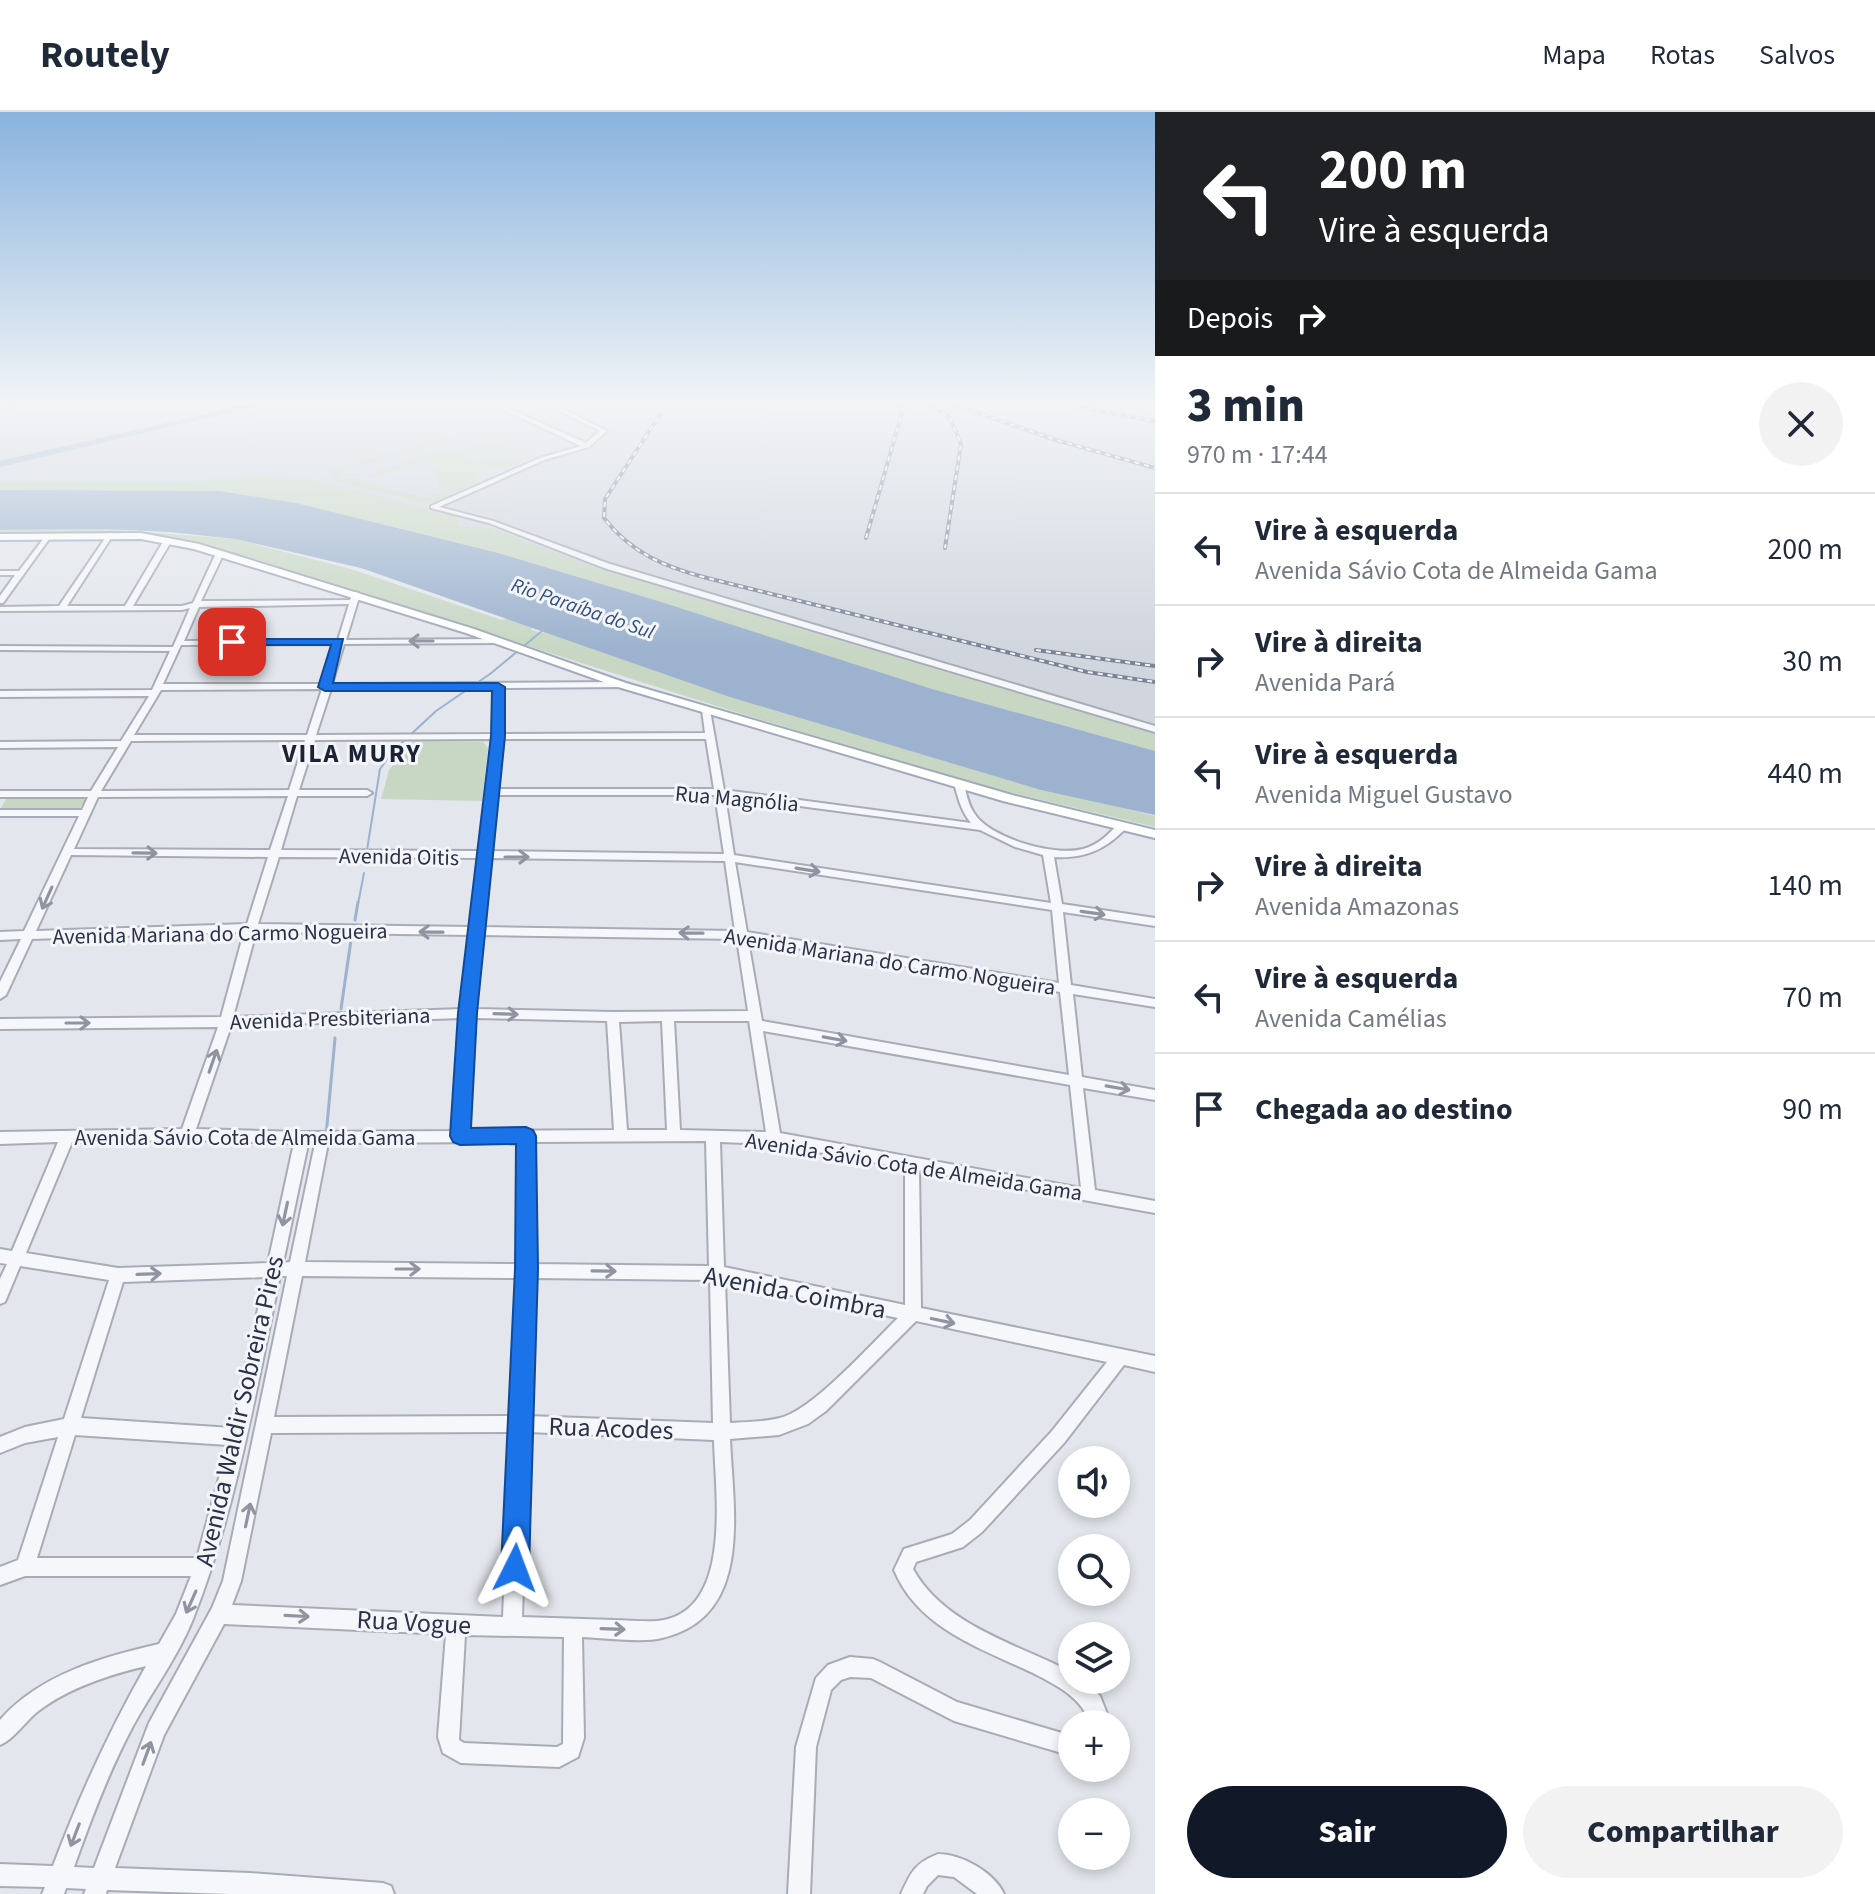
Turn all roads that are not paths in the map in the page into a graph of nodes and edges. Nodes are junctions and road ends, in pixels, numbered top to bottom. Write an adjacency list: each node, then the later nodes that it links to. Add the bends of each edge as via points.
1 (485, 484): 25 (street, via 433,507 491,522 607,566)
2 (49, 535): 3 (main road); 4 (main road); 8 (street)
3 (110, 535): 5 (main road); 14 (street)
4 (0, 537)
5 (168, 540): 6 (main road); 12 (street)
6 (220, 553): 9 (main road); 11 (street)
7 (0, 573): 8 (street)
8 (21, 573): 10 (street)
9 (354, 598): 11 (street); 15 (main road); 16 (street)
10 (0, 601)
11 (198, 604): 12 (street); 17 (street)
12 (128, 608): 14 (street)
13 (0, 609): 14 (street)
14 (61, 609)
15 (499, 641): 16 (street, one-way to 16); 19 (main road)
16 (338, 642): 17 (street); 20 (street)
17 (176, 646): 18 (street); 22 (street)
18 (0, 648)
19 (622, 685): 21 (street); 24 (main road)
20 (325, 687): 21 (street); 22 (street); 26 (street)
21 (498, 687): 27 (street)
22 (156, 690): 23 (street); 29 (street)
23 (0, 694)
24 (706, 710): 28 (street); 31 (main road)
25 (1155, 729)
26 (312, 736): 27 (street); 29 (street); 35 (street)
27 (498, 736): 28 (street); 32 (street)
28 (711, 736): 33 (street)
29 (127, 741): 30 (street); 34 (street)
30 (0, 745)
31 (959, 783): 40 (main road); 41 (street, via 965,806)
32 (492, 792): 33 (street, Rua Magnólia); 46 (street)
33 (718, 792): 41 (street, Rua Magnólia); 47 (street)
34 (95, 793): 35 (street); 37 (street); 39 (street)
35 (294, 793): 36 (street); 44 (street)
36 (367, 793)
37 (1, 796)
38 (0, 813): 39 (street)
39 (86, 813): 43 (street)
40 (1122, 826): 42 (main road); 45 (street, via 1095,850)
41 (980, 827): 45 (street, Rua Magnólia)
42 (1155, 834)
43 (67, 852): 44 (street, Avenida Oitis, one-way to 44); 54 (street, one-way to 54)
44 (274, 855): 46 (street, Avenida Oitis); 50 (street)
45 (1048, 855): 48 (street)
46 (485, 857): 47 (street, Avenida Oitis, one-way to 47); 51 (street)
47 (731, 858): 48 (street, Avenida Oitis, one-way to 48); 52 (street)
48 (1057, 908): 49 (street, Avenida Oitis, one-way to 49); 55 (street)
49 (1155, 922)
50 (251, 928): 51 (street, Avenida Mariana do Carmo Nogueira, one-way to 50); 54 (street, Avenida Mariana do Carmo Nogueira); 62 (street)
51 (478, 933): 52 (street, Avenida Mariana do Carmo Nogueira, one-way to 51); 58 (street)
52 (744, 935): 55 (street, Avenida Mariana do Carmo Nogueira); 61 (street)
53 (0, 936): 54 (street, Avenida Mariana do Carmo Nogueira)
54 (31, 936): 56 (street)
55 (1065, 989): 57 (street, Avenida Mariana do Carmo Nogueira); 64 (street)
56 (0, 995)
57 (1155, 1003)
58 (468, 1013): 59 (street, Avenida Presbiteriana, one-way to 59); 62 (street, Avenida Presbiteriana); 70 (street)
59 (613, 1017): 60 (street, Avenida Presbiteriana); 67 (street)
60 (668, 1018): 61 (street, Avenida Presbiteriana); 68 (street)
61 (757, 1021): 64 (street, Avenida Presbiteriana, one-way to 64); 76 (street)
62 (226, 1022): 63 (street, Avenida Presbiteriana, one-way to 62); 66 (street, one-way to 62)
63 (0, 1024)
64 (1077, 1081): 65 (street, Avenida Presbiteriana, one-way to 65); 78 (street)
65 (1155, 1095)
66 (187, 1134): 74 (street, Avenida Sávio Cota de Almeida Gama); 75 (street, Avenida Sávio Cota de Almeida Gama)
67 (621, 1135): 68 (street, Avenida Sávio Cota de Almeida Gama); 71 (street, Avenida Sávio Cota de Almeida Gama)
68 (674, 1135): 69 (street, Avenida Sávio Cota de Almeida Gama)
69 (713, 1135): 76 (street, Avenida Sávio Cota de Almeida Gama); 84 (street)
70 (460, 1136): 71 (street, Avenida Sávio Cota de Almeida Gama); 72 (street, Avenida Sávio Cota de Almeida Gama)
71 (526, 1136): 83 (street)
72 (323, 1137): 75 (street, Avenida Sávio Cota de Almeida Gama); 82 (street, Avenida Waldir Sobreira Pires)
73 (0, 1138): 74 (street, Avenida Sávio Cota de Almeida Gama)
74 (67, 1138): 80 (street)
75 (302, 1138): 81 (street, Avenida Waldir Sobreira Pires, one-way to 81)
76 (774, 1138): 77 (street, Avenida Sávio Cota de Almeida Gama)
77 (912, 1164): 78 (street, Avenida Sávio Cota de Almeida Gama); 87 (street)
78 (1089, 1195): 79 (street, Avenida Sávio Cota de Almeida Gama)
79 (1155, 1207)
80 (8, 1256): 85 (street, Avenida Coimbra); 86 (street)
81 (273, 1269): 82 (street, Avenida Coimbra); 85 (street, Avenida Coimbra, one-way to 81); 94 (street, Avenida Waldir Sobreira Pires)
82 (297, 1269): 83 (street, Avenida Coimbra, one-way to 83); 91 (street, Avenida Waldir Sobreira Pires)
83 (526, 1269): 84 (street, Avenida Coimbra, one-way to 84); 90 (street)
84 (719, 1273): 87 (street, Avenida Coimbra); 93 (street)
85 (118, 1275): 92 (street)
86 (0, 1297)
87 (913, 1314): 88 (street, Avenida Coimbra, one-way to 88); 93 (street, Rua Acodes, via 802,1418 779,1427)
88 (1120, 1357): 89 (street, Avenida Coimbra); 104 (street, via 1058,1437 976,1526 957,1541 910,1555 903,1570 921,1598 946,1619 1077,1687)
89 (1154, 1364)
90 (522, 1424): 91 (street, Rua Acodes); 93 (street, Rua Acodes); 101 (street)
91 (266, 1425): 99 (street, Avenida Waldir Sobreira Pires, one-way to 91, via 241,1547)
92 (71, 1426): 94 (street); 95 (street); 96 (street)
93 (721, 1432): 102 (street, Rua Vogue, one-way to 93, via 659,1630 699,1610 719,1583 722,1568)
94 (238, 1437): 97 (street, Avenida Waldir Sobreira Pires)
95 (0, 1445)
96 (25, 1567): 97 (street); 98 (street)
97 (204, 1567): 103 (street, Avenida Waldir Sobreira Pires, one-way to 103)
98 (0, 1576)
99 (219, 1614): 100 (street, Rua Vogue, one-way to 100); 109 (street, Avenida Waldir Sobreira Pires, one-way to 99, via 156,1730)
100 (456, 1625): 101 (street, Rua Vogue); 102 (street, via 450,1746 461,1753 559,1757 571,1750 574,1738)
101 (512, 1625): 102 (street, Rua Vogue)
102 (573, 1628)
103 (163, 1653): 105 (street, via 111,1666 62,1687 31,1705); 108 (street, Avenida Waldir Sobreira Pires, one-way to 108, via 87,1803)
104 (1096, 1710)
105 (0, 1735)
106 (1058, 1742): 112 (street, via 954,1711 873,1669 835,1672 823,1685 806,1747)
107 (0, 1875): 108 (street)
108 (56, 1886): 109 (street)
109 (98, 1886): 110 (street)
110 (249, 1889): 111 (street)
111 (383, 1894)
112 (799, 1894)
113 (912, 1894): 114 (street, via 920,1874 946,1863 963,1869)
114 (993, 1894)

